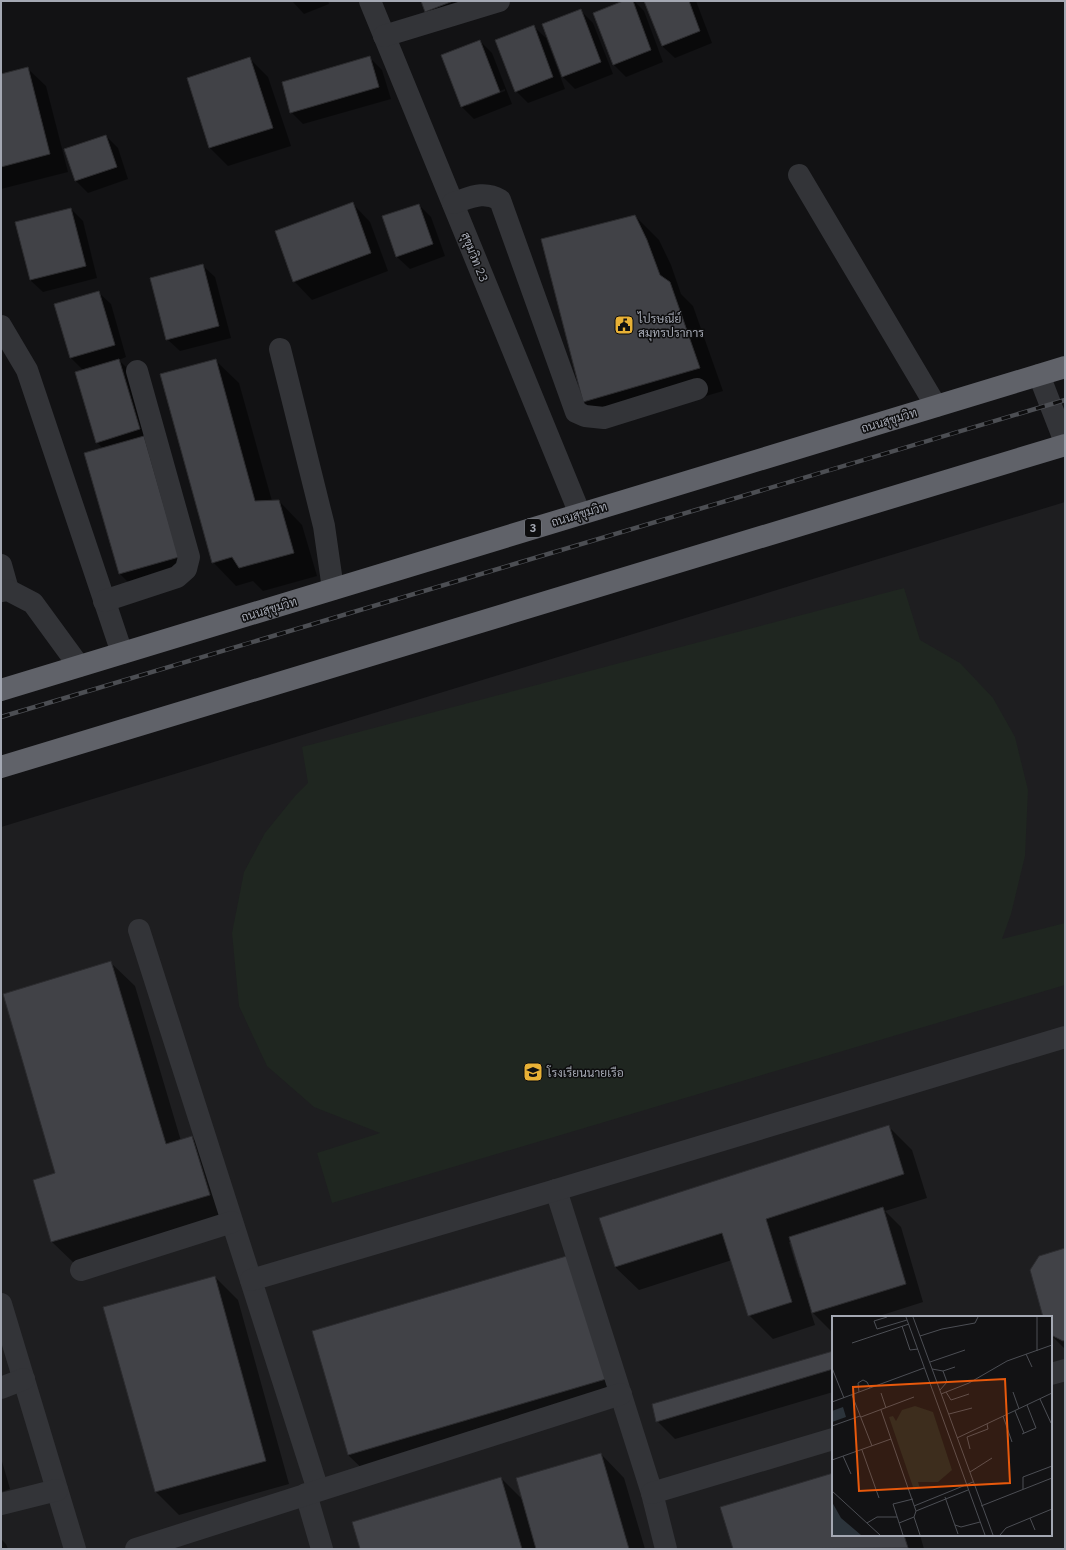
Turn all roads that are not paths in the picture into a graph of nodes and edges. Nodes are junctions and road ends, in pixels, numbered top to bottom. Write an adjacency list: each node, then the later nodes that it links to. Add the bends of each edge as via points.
1 (370, 1): 3 (street, สุขุมวิท 23)
2 (499, 1): 3 (street)
3 (384, 36): 5 (street, สุขุมวิท 23)
4 (799, 175): 12 (street)
5 (453, 203): 11 (street, via 486,194 500,200 576,412 585,416 604,418); 15 (street, สุขุมวิท 23)
6 (1, 326): 19 (street, via 27,370)
7 (280, 349): 17 (street, via 324,526)
8 (1065, 367): 10 (highway, ถนนสุขุมวิท / 3)
9 (137, 371): 19 (street, via 189,557 186,569 177,577)
10 (1039, 375): 12 (highway, ถนนสุขุมวิท / 3); 13 (street)
11 (697, 389)
12 (936, 406): 15 (highway, ถนนสุขุมวิท / 3)
13 (1065, 442)
14 (1065, 445): 23 (highway)
15 (580, 514): 17 (highway, ถนนสุขุมวิท / 3)
16 (1, 565): 18 (street)
17 (333, 589): 20 (highway, ถนนสุขุมวิท / 3)
18 (4, 590): 21 (street, via 33,602)
19 (104, 601): 20 (street)
20 (122, 653): 21 (highway, ถนนสุขุมวิท / 3)
21 (79, 666): 22 (highway, ถนนสุขุมวิท / 3)
22 (1, 690)
23 (1, 767)
24 (138, 930): 27 (street)
25 (1065, 1037): 26 (street)
26 (556, 1190): 29 (street); 35 (street)
27 (232, 1222): 28 (street); 29 (street)
28 (81, 1270)
29 (251, 1280): 38 (street)
30 (1, 1304): 33 (street)
31 (1065, 1370): 32 (street)
32 (1052, 1374)
33 (24, 1379): 34 (street); 37 (street)
34 (1, 1388)
35 (621, 1394): 38 (street); 39 (street)
36 (832, 1439): 39 (street)
37 (57, 1490): 40 (street); 41 (street)
38 (312, 1492): 42 (street); 43 (street)
39 (652, 1493): 44 (street)
40 (1, 1504)
41 (75, 1549)
42 (136, 1549)
43 (322, 1549)
44 (666, 1549)

